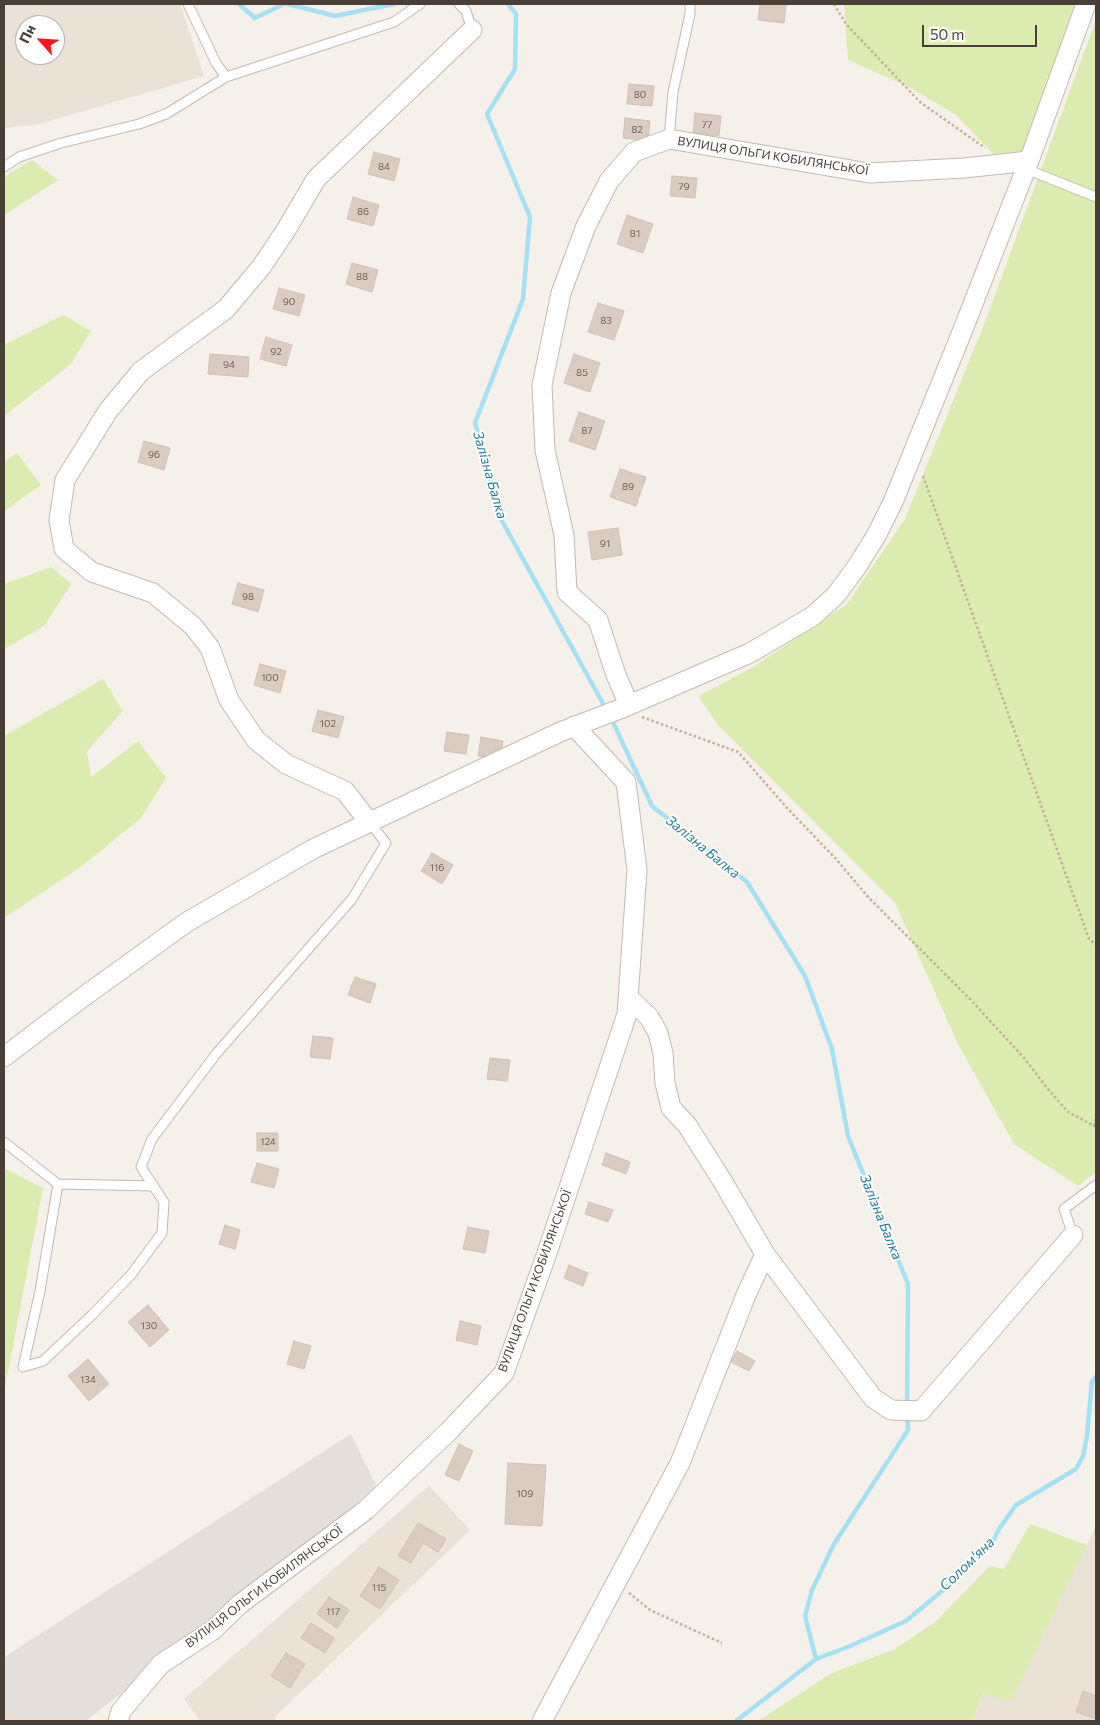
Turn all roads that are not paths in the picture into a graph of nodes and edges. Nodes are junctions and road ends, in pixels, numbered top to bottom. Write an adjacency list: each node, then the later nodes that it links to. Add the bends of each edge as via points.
1 (188, 4): 7 (lane)
2 (420, 4): 7 (lane, via 394,22)
3 (459, 4): 6 (lane, via 466,11)
4 (690, 4): 8 (lane, via 673,92)
5 (1086, 4): 9 (street)
6 (472, 30): 14 (street, via 316,178 262,266 226,309 141,371 124,391 65,480 59,520 64,549 92,572 153,594 193,626 210,648 229,700 256,740 286,764 345,791)
7 (226, 78): 10 (lane, via 166,114 61,143 20,157)
8 (669, 139): 9 (street, ВУЛИЦЯ ОЛЬГИ КОБИЛЯНСЬКОЇ, via 869,173 1007,163); 12 (street, ВУЛИЦЯ ОЛЬГИ КОБИЛЯНСЬКОЇ, via 634,152 609,182 586,226 562,293 542,385 545,450 564,535 567,592 598,620 616,675)
9 (1027, 165): 11 (lane); 12 (street, via 893,502 876,536 836,595 783,635 750,654)
10 (4, 167)
11 (1096, 197)
12 (622, 708): 13 (street)
13 (576, 726): 14 (street); 15 (street, ВУЛИЦЯ ОЛЬГИ КОБИЛЯНСЬКОЇ, via 626,782 637,870)
14 (369, 822): 16 (street, via 313,849 187,922); 20 (lane, via 386,843 352,899 216,1054 152,1139 141,1167)
15 (628, 997): 22 (street, via 649,1017 658,1034 672,1108 687,1125); 23 (street, ВУЛИЦЯ ОЛЬГИ КОБИЛЯНСЬКОЇ, via 627,1014 504,1373 366,1510 240,1604 213,1630 161,1664 121,1711)
16 (4, 1058)
17 (4, 1142): 18 (lane)
18 (58, 1184): 20 (lane); 20 (lane, via 40,1291 22,1367 43,1361 92,1315 130,1276 162,1233 164,1202)
19 (1096, 1185): 21 (lane, via 1064,1209)
20 (154, 1186)
21 (1073, 1235): 22 (street, via 918,1412 897,1411 873,1398)
22 (765, 1254): 24 (street, via 680,1463)
23 (118, 1721)
24 (542, 1721)

